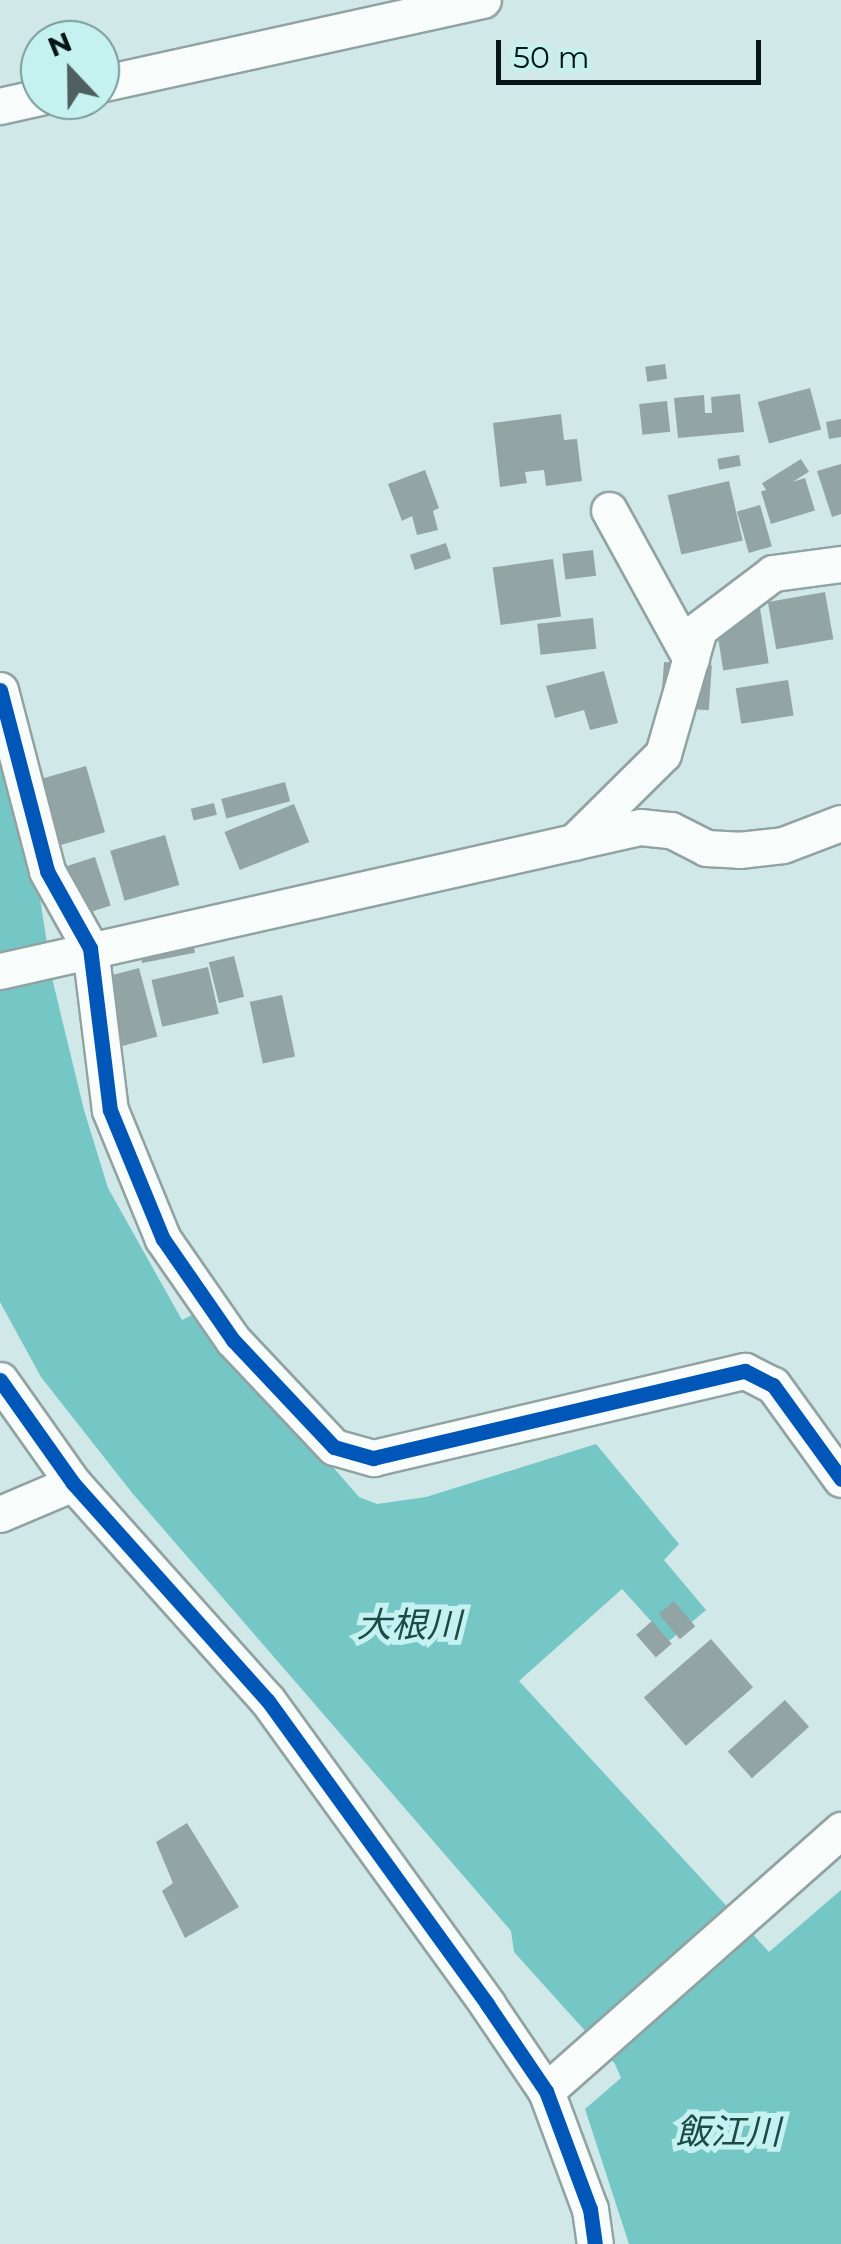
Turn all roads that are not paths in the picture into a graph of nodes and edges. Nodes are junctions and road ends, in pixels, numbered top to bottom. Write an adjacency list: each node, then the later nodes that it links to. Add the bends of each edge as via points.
1 (483, 0): 2 (street)
2 (390, 10): 3 (street)
3 (120, 79)
4 (609, 510): 6 (street)
5 (841, 564): 6 (street, via 773,573 699,629)
6 (690, 659): 9 (street, via 664,754)
7 (0, 690): 10 (street, via 47,872)
8 (841, 824): 9 (street, via 783,845 739,850 706,848 671,830 640,827)
9 (573, 843): 10 (street)
10 (84, 950): 11 (street); 13 (street, via 110,1110 163,1239 234,1340 334,1448 374,1458 746,1371 774,1385)
11 (0, 971)
12 (0, 1380): 14 (street)
13 (841, 1479)
14 (73, 1483): 15 (street); 17 (street, via 268,1701)
15 (0, 1514)
16 (841, 1830): 17 (street)
17 (558, 2082): 18 (street)
18 (596, 2244)

